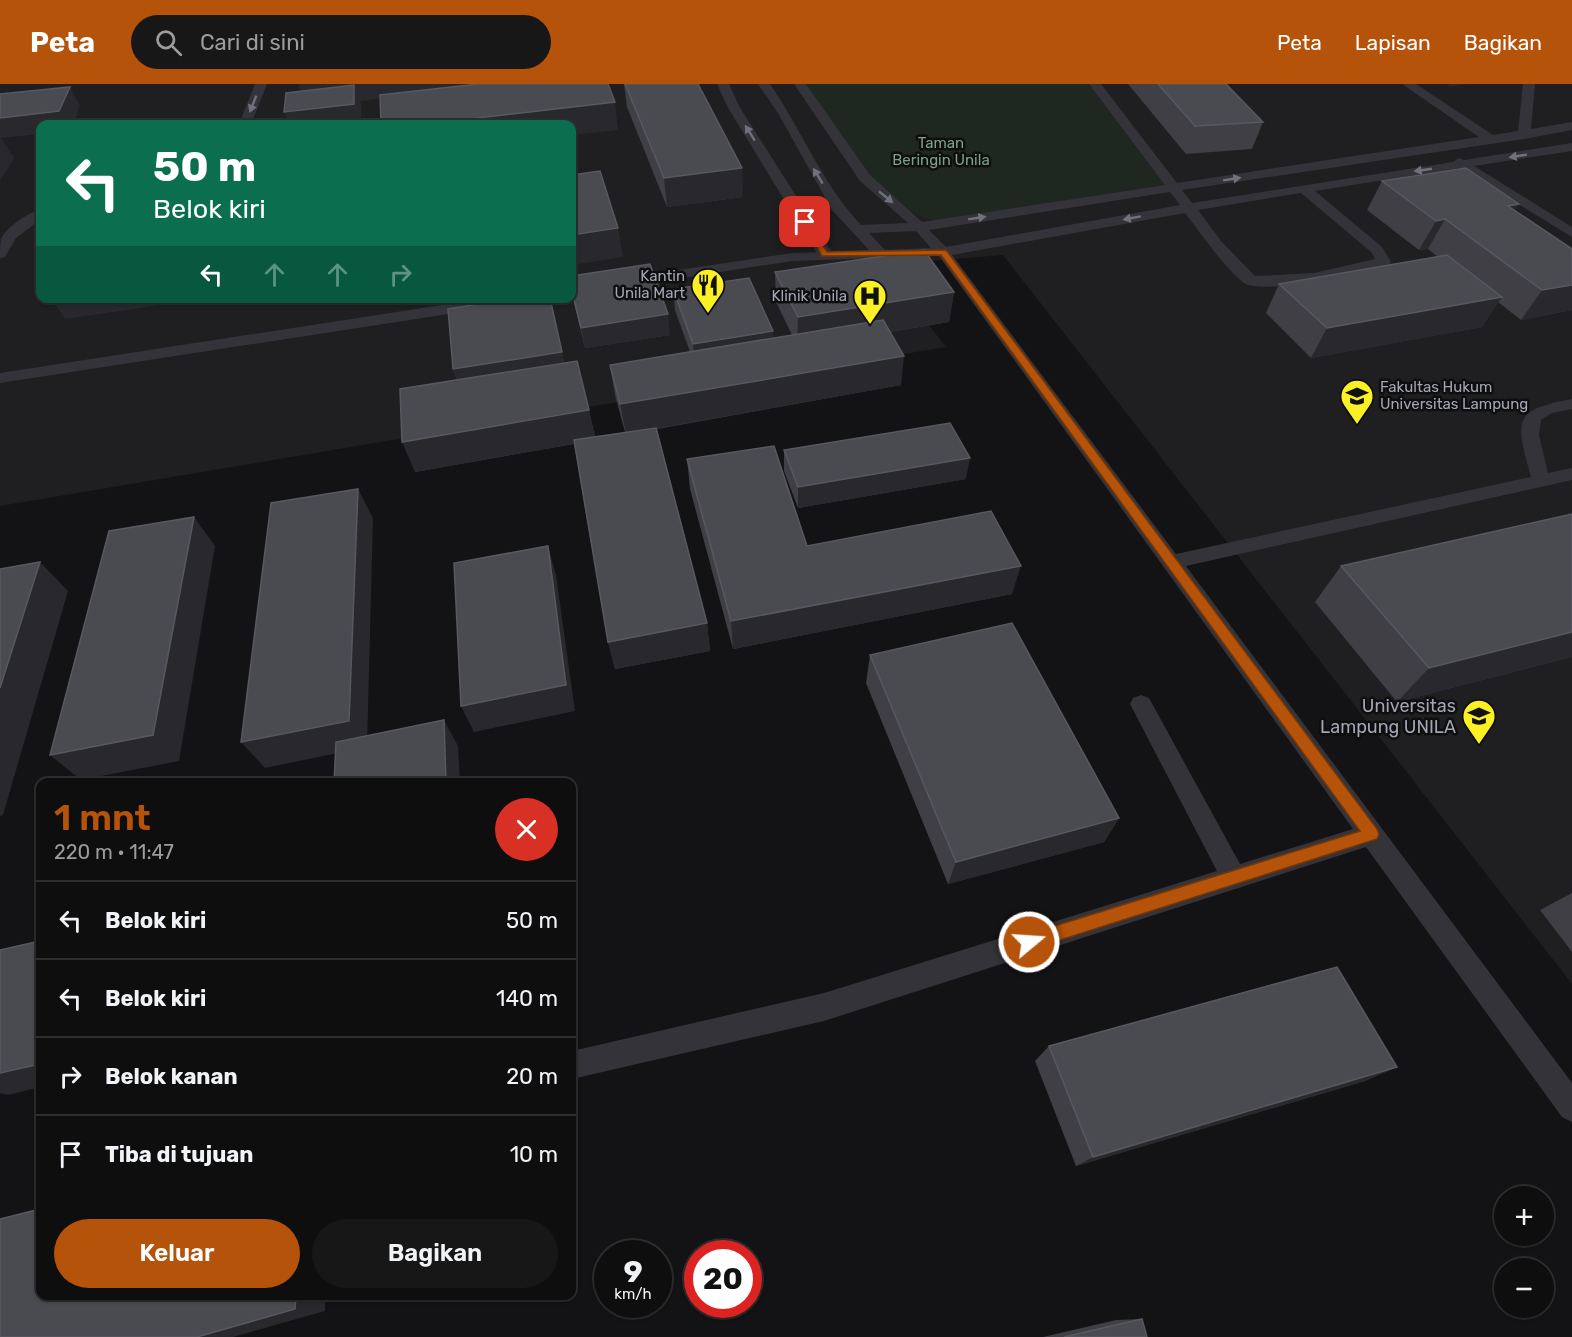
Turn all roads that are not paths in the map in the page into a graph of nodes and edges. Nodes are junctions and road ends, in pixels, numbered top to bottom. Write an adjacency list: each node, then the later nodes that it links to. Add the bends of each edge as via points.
1 (261, 84): 8 (lane, one-way to 8)
2 (723, 84): 24 (lane, one-way to 2)
3 (764, 84): 20 (lane, one-way to 3, via 839,210)
4 (800, 84): 19 (lane, one-way to 19, via 865,178)
5 (1095, 84): 15 (lane)
6 (1408, 84): 11 (lane)
7 (1529, 84): 10 (lane)
8 (247, 120)
9 (1572, 126): 10 (lane)
10 (1524, 135): 11 (lane)
11 (1491, 139): 13 (lane)
12 (1572, 147): 14 (lane, one-way to 14)
13 (1438, 148): 14 (lane); 15 (lane, one-way to 13)
14 (1463, 165): 16 (lane, one-way to 16); 21 (lane)
15 (1174, 188): 17 (lane); 19 (lane, one-way to 15)
16 (1303, 188): 17 (lane); 17 (lane, via 1377,250 1384,262 1314,277 1250,280)
17 (1189, 208): 22 (lane, one-way to 22)
18 (36, 216): 23 (lane, via 6,239)
19 (919, 226): 20 (lane); 22 (lane)
20 (856, 229): 25 (lane)
21 (1572, 233)
22 (943, 252): 25 (lane); 32 (lane)
23 (0, 254)
24 (825, 254): 25 (lane); 26 (lane)
25 (881, 254)
26 (576, 290)
27 (487, 303): 28 (lane)
28 (0, 378)
29 (1572, 404): 31 (lane, via 1540,411 1532,420 1529,430)
30 (1572, 474): 31 (lane)
31 (1541, 481): 32 (lane)
32 (1172, 562): 34 (lane)
33 (1141, 704): 35 (lane)
34 (1371, 834): 35 (lane); 37 (lane)
35 (1234, 877): 36 (lane, via 824,1007)
36 (576, 1064)
37 (1572, 1107)

